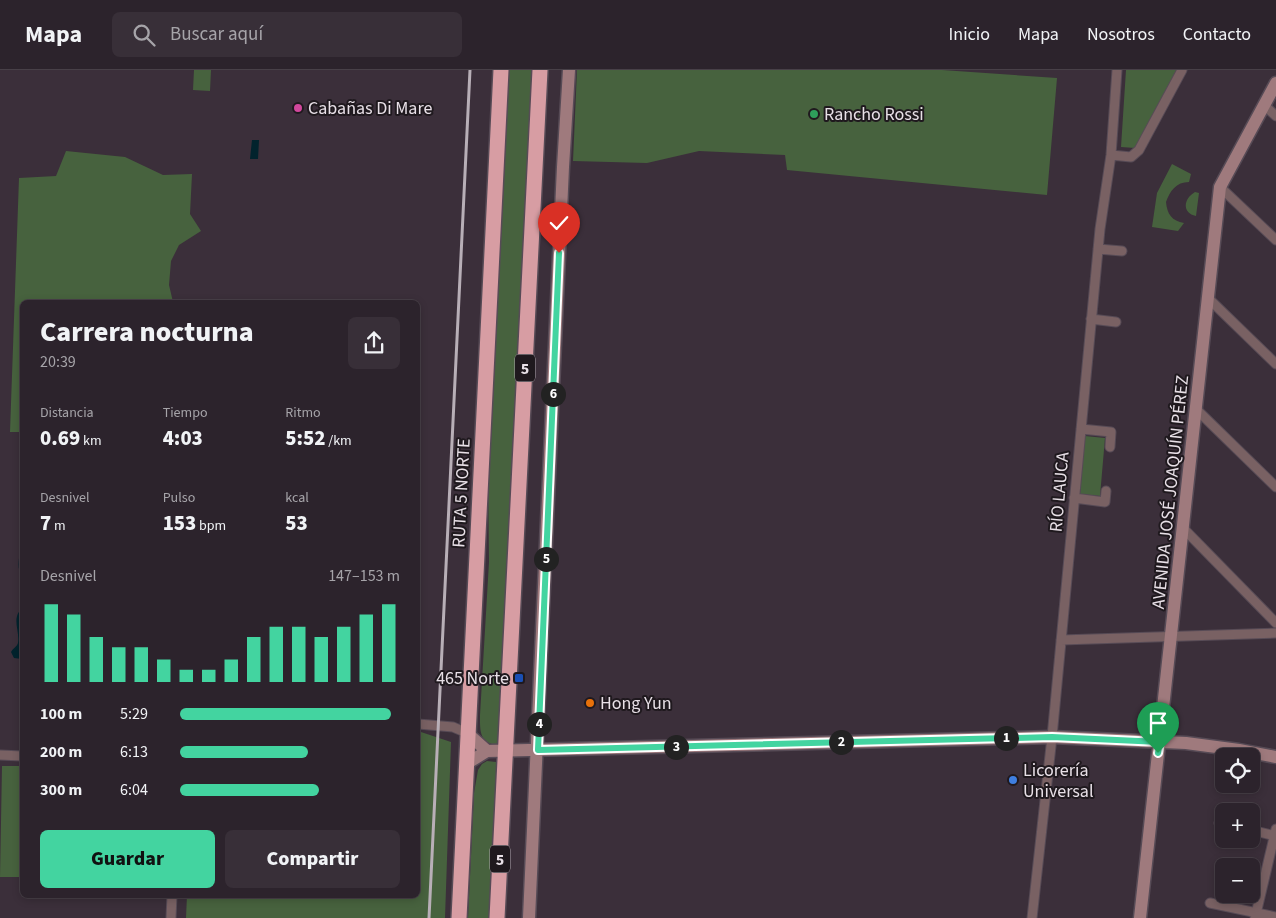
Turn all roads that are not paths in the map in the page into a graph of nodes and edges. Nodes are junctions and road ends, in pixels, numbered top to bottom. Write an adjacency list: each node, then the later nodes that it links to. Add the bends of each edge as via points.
1 (501, 70): 30 (highway, RUTA 5 NORTE)
2 (540, 70): 35 (highway, 5)
3 (569, 70): 33 (main road)
4 (1118, 70): 9 (street, RÍO LAUCA)
5 (1182, 70): 9 (street, via 1139,150 1131,156)
6 (1276, 83): 7 (main road, AVENIDA JOSÉ JOAQUÍN PÉREZ)
7 (1264, 105): 8 (street); 10 (main road, AVENIDA JOSÉ JOAQUÍN PÉREZ)
8 (1276, 116)
9 (1111, 155): 12 (street, RÍO LAUCA)
10 (1220, 187): 11 (street); 14 (main road, AVENIDA JOSÉ JOAQUÍN PÉREZ)
11 (1276, 240)
12 (1098, 249): 13 (street); 15 (street, RÍO LAUCA)
13 (1122, 251)
14 (1209, 299): 17 (street); 18 (main road, AVENIDA JOSÉ JOAQUÍN PÉREZ)
15 (1091, 319): 16 (street); 19 (street, RÍO LAUCA)
16 (1116, 322)
17 (1276, 364)
18 (1196, 409): 21 (street); 24 (main road, AVENIDA JOSÉ JOAQUÍN PÉREZ)
19 (1081, 428): 20 (street, via 1111,432); 23 (street, RÍO LAUCA)
20 (1110, 446)
21 (1276, 487)
22 (1106, 491): 23 (street, via 1105,502)
23 (1074, 498): 28 (street, RÍO LAUCA)
24 (1183, 528): 25 (street); 27 (main road, AVENIDA JOSÉ JOAQUÍN PÉREZ)
25 (1276, 623)
26 (1276, 633): 27 (street)
27 (1171, 637): 28 (street); 32 (main road, AVENIDA JOSÉ JOAQUÍN PÉREZ)
28 (1061, 640): 31 (street, RÍO LAUCA)
29 (420, 724): 30 (street, via 453,727)
30 (467, 733): 34 (main road); 39 (highway, RUTA 5 NORTE)
31 (1052, 737): 32 (main road); 33 (main road); 50 (street, RÍO LAUCA)
32 (1160, 742): 38 (main road, via 1213,746); 51 (main road, AVENIDA JOSÉ JOAQUÍN PÉREZ)
33 (538, 750): 35 (main road); 49 (main road)
34 (487, 751): 35 (main road); 39 (main road)
35 (506, 751): 48 (highway, 5)
36 (0, 755): 37 (street)
37 (20, 756)
38 (1276, 757)
39 (466, 764): 47 (highway, RUTA 5 NORTE)
40 (1260, 831): 41 (street)
41 (1276, 833): 44 (street)
42 (172, 898): 46 (street)
43 (1210, 903): 44 (street)
44 (1255, 916): 45 (street)
45 (1276, 917)
46 (171, 918)
47 (459, 918)
48 (497, 918)
49 (530, 918)
50 (1032, 918)
51 (1140, 918)

